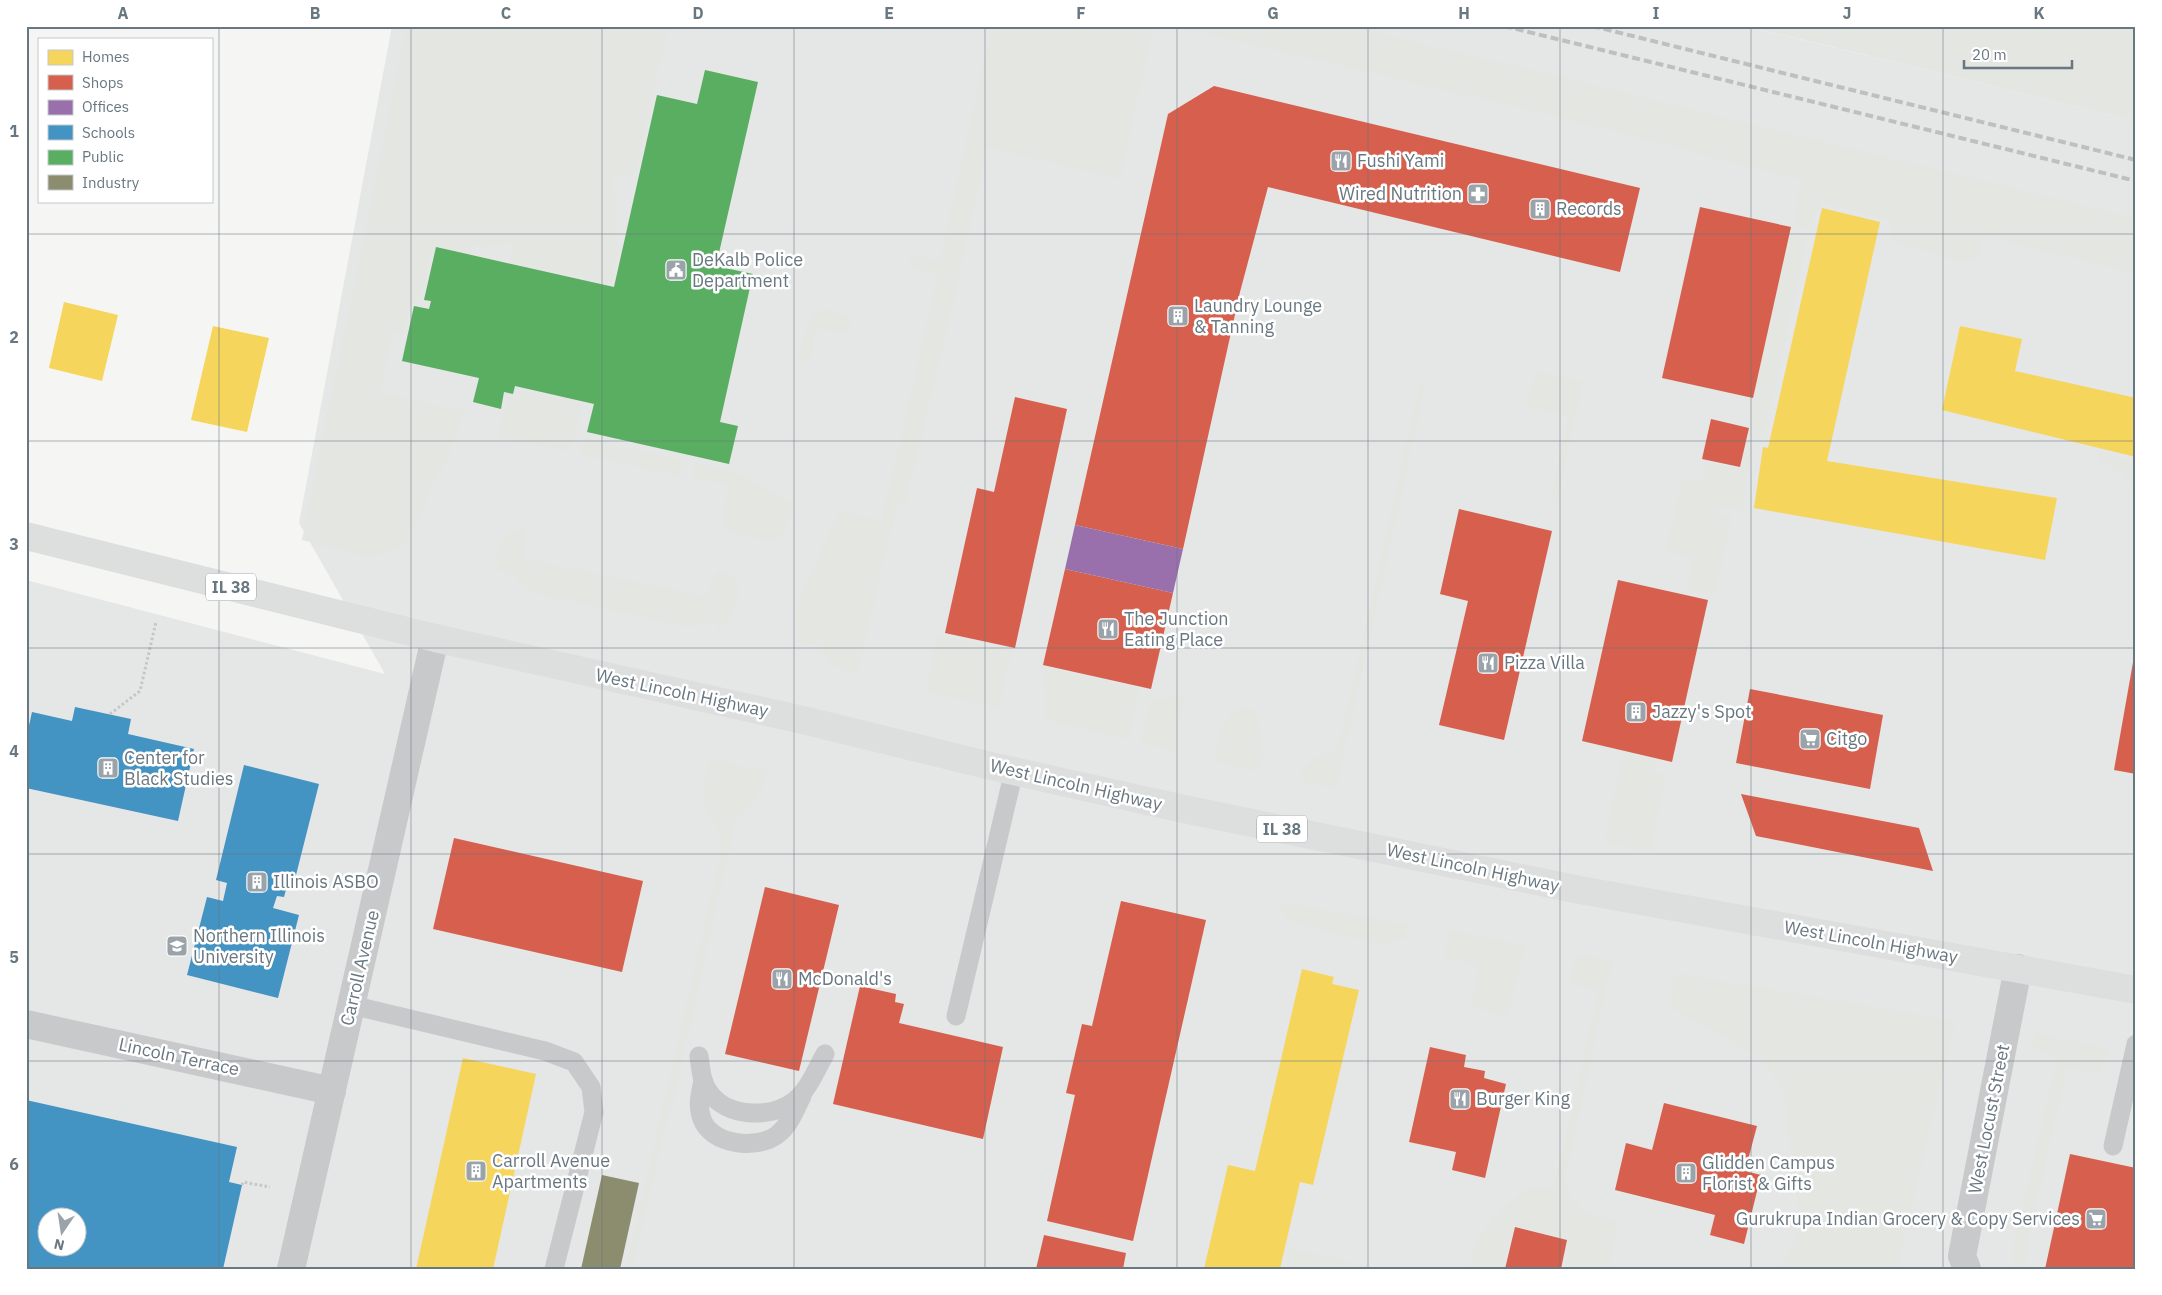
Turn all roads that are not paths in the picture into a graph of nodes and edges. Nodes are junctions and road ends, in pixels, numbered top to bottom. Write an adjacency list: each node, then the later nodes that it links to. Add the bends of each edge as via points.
1 (26, 536): 2 (main road, West Lincoln Highway / IL 38)
2 (435, 638): 3 (main road, West Lincoln Highway / IL 38); 6 (street, Carroll Avenue)
3 (1014, 771): 4 (main road, West Lincoln Highway / IL 38, via 1580,890); 7 (lane)
4 (2018, 968): 5 (main road, West Lincoln Highway / IL 38); 18 (street, West Locust Street, via 1962,1256)
5 (2136, 990)
6 (352, 1005): 14 (street, Carroll Avenue); 17 (lane, via 545,1051 574,1062 591,1087 594,1112)
7 (956, 1016)
8 (26, 1024): 14 (street, Lincoln Terrace)
9 (2136, 1044): 15 (lane)
10 (825, 1054): 13 (lane)
11 (699, 1056): 12 (lane)
12 (703, 1081): 13 (lane, via 710,1094 726,1106 762,1115 784,1108); 13 (lane, via 699,1102 702,1120 712,1132 742,1144 776,1136 790,1121)
13 (805, 1089)
14 (332, 1090): 16 (street, Carroll Avenue)
15 (2113, 1146)
16 (291, 1269)
17 (554, 1269)
18 (1967, 1269)

